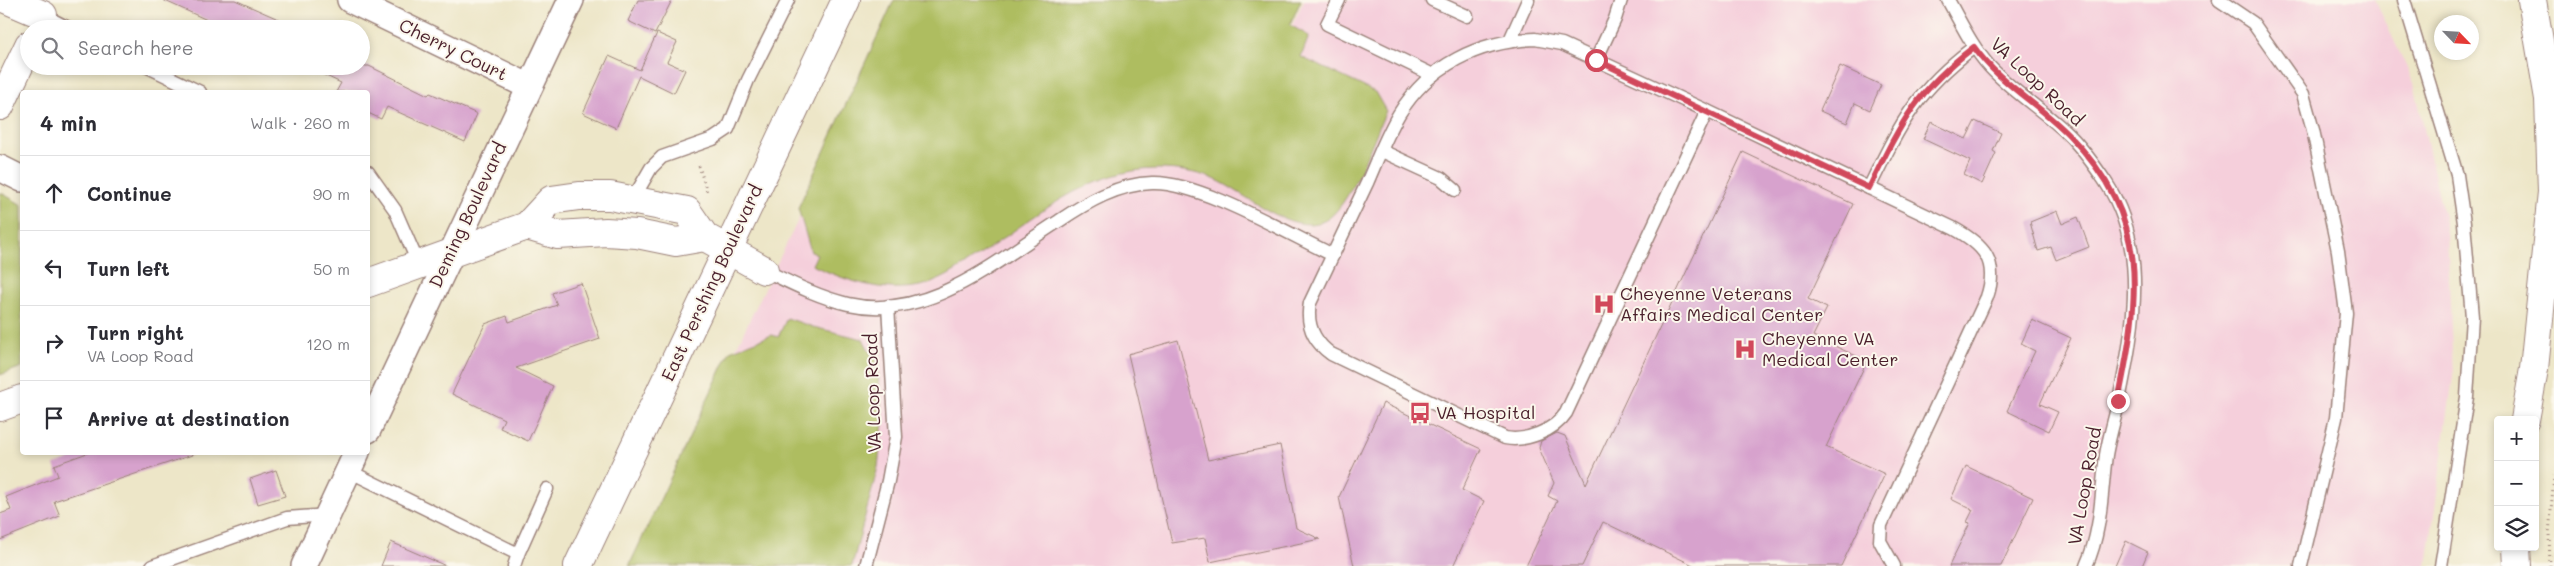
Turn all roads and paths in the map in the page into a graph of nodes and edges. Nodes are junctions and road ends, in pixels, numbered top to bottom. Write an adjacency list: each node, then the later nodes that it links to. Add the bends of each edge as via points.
1 (8, 0): 14 (main road)
2 (350, 0): 22 (street, Cherry Court)
3 (571, 0): 22 (street, Deming Boulevard)
4 (788, 0): 34 (lane, via 748,80 728,129 713,139 662,157 651,168)
5 (846, 0): 36 (main road, East Pershing Boulevard)
6 (1339, 0): 21 (lane, via 1327,24)
7 (1432, 0): 15 (lane)
8 (1528, 0): 16 (lane)
9 (1621, 0): 18 (lane)
10 (1948, 0): 17 (lane, VA Loop Road)
11 (2219, 0): 59 (lane, via 2253,23 2303,94 2338,251 2346,313 2336,418)
12 (2404, 0): 60 (lane, via 2457,175 2472,317 2467,397)
13 (2532, 0): 45 (main road, via 2549,99 2552,192 2534,369)
14 (43, 15)
15 (1467, 16)
16 (1510, 40): 18 (lane, via 1535,39 1562,44); 21 (lane, via 1468,52)
17 (1974, 47): 31 (lane, via 1945,69 1912,106 1900,123); 58 (lane, VA Loop Road, via 1991,67 2069,135 2115,196 2130,234 2135,282 2132,321 2106,454 2098,531)
18 (1596, 60): 25 (lane)
19 (20, 64): 24 (main road)
20 (165, 75): 23 (lane)
21 (1433, 75): 26 (lane, via 1420,85 1406,104)
22 (528, 86): 37 (street, Deming Boulevard)
23 (196, 90)
24 (0, 106)
25 (1707, 111): 31 (lane); 38 (lane, via 1566,413 1557,425 1522,439 1504,438 1331,354 1321,346 1314,338 1308,316 1310,303)
26 (1382, 151): 32 (lane, via 1441,178); 38 (lane)
27 (699, 166): 33 (path)
28 (0, 168): 30 (street)
29 (370, 175): 39 (lane, via 394,210)
30 (20, 178)
31 (1869, 188): 57 (lane, via 1969,236 1985,253 1992,271 1987,297 1881,524 1880,541)
32 (1455, 190)
33 (706, 192)
34 (633, 199): 35 (main road, via 579,196 551,200); 36 (main road, via 687,211)
35 (527, 226): 36 (main road, via 558,235 606,232 676,242); 37 (main road)
36 (716, 243): 40 (main road); 55 (main road, East Pershing Boulevard)
37 (448, 255): 39 (main road); 46 (street, Deming Boulevard)
38 (1333, 255): 42 (lane, via 1203,193 1176,184 1151,182 1105,194 1077,208 942,294 912,304)
39 (419, 265): 41 (main road)
40 (764, 270): 42 (lane, via 827,298 850,304)
41 (370, 282)
42 (888, 306): 56 (lane, VA Loop Road, via 895,446)
43 (20, 400): 44 (main road)
44 (0, 407)
45 (2526, 416)
46 (370, 426)
47 (353, 462): 50 (street); 52 (lane)
48 (2554, 476): 62 (path)
49 (547, 489): 52 (lane)
50 (328, 515): 53 (lane, via 287,518); 54 (street)
51 (2516, 551): 61 (main road)
52 (516, 560)
53 (152, 566)
54 (304, 566)
55 (578, 566)
56 (866, 566)
57 (1894, 566)
58 (2086, 566)
59 (2301, 566)
60 (2441, 566)
61 (2517, 566)
62 (2550, 566)

